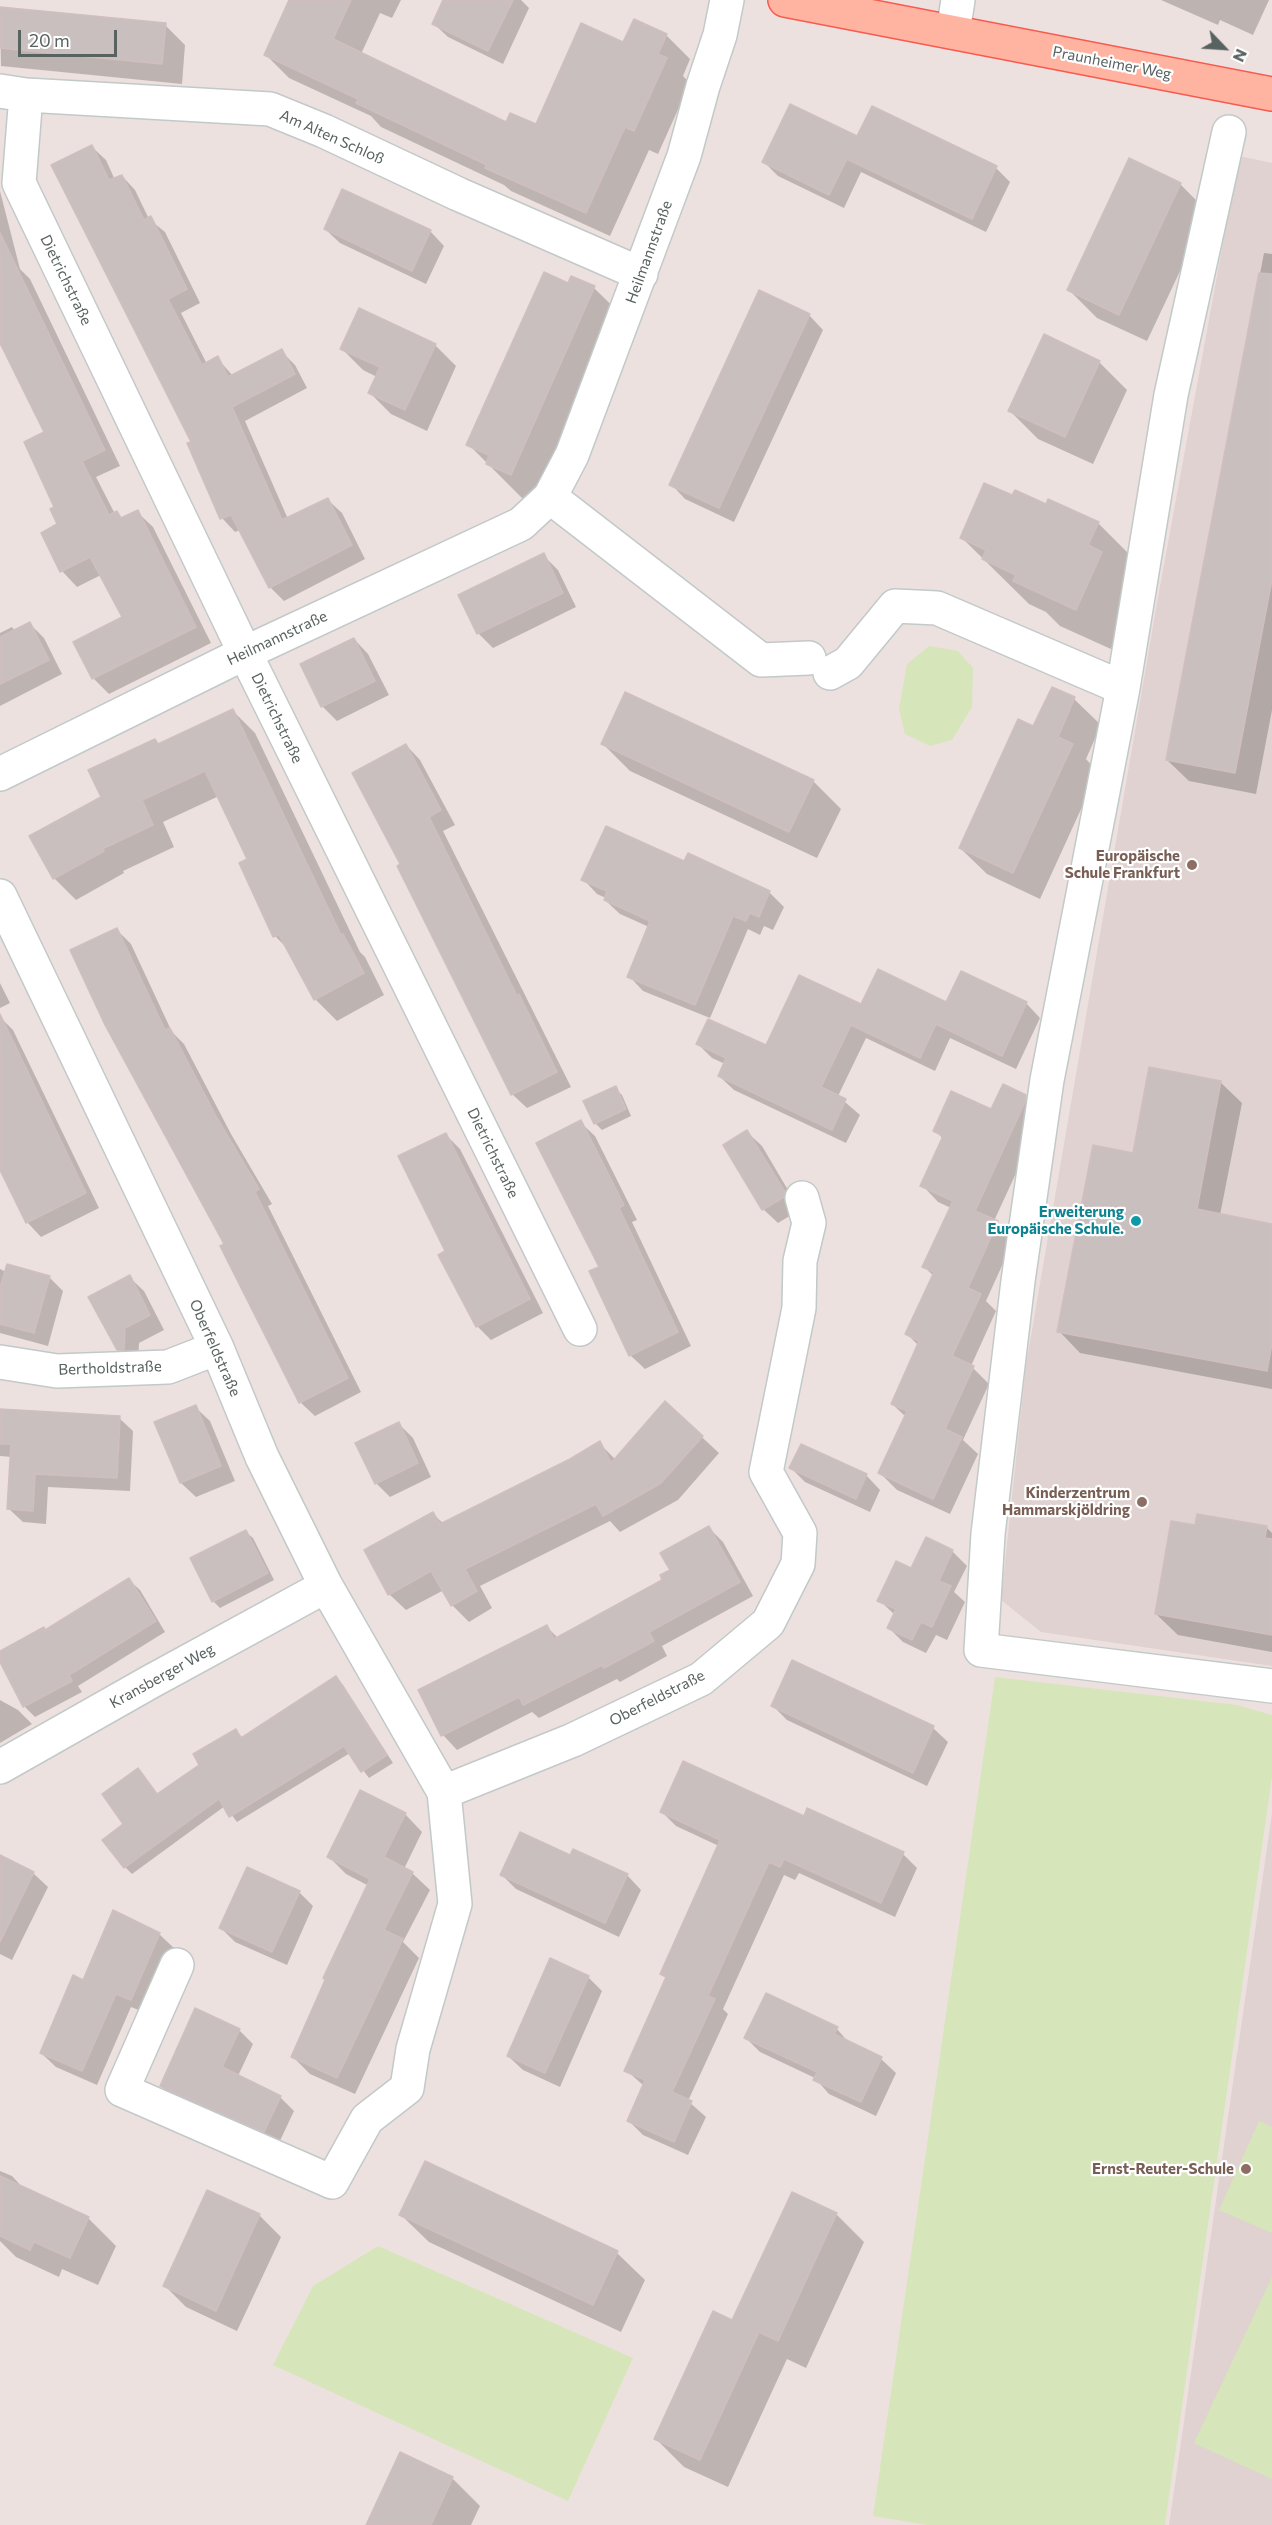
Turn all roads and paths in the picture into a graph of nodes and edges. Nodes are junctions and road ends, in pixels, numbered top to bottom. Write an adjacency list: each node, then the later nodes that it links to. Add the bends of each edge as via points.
1 (727, 0): 8 (street, Heilmannstraße, via 684,156)
2 (785, 0): 4 (main road, Praunheimer Weg)
3 (957, 0): 4 (street)
4 (952, 32): 6 (main road, Praunheimer Weg)
5 (13, 93): 8 (street, Am Alten Schloß, via 270,109); 10 (street, Dietrichstraße, via 19,183)
6 (1272, 94)
7 (1229, 132): 11 (street, via 1171,395)
8 (641, 274): 9 (street, Heilmannstraße, via 572,455)
9 (550, 497): 10 (street, Heilmannstraße, via 521,524); 11 (street, via 761,660 848,663 895,606 937,608)
10 (245, 653): 12 (street, Heilmannstraße); 15 (street, Dietrichstraße)
11 (1123, 688): 19 (street, via 1044,1101 988,1534 981,1650)
12 (0, 774)
13 (0, 896): 16 (street, Oberfeldstraße)
14 (802, 1198): 21 (street, Oberfeldstraße, via 809,1223 800,1261 799,1308 766,1472 800,1533 798,1564 768,1623 701,1679 573,1740)
15 (580, 1329)
16 (217, 1348): 17 (street, Bertholdstraße, via 168,1367 57,1371); 18 (street, Oberfeldstraße, via 262,1456)
17 (0, 1362)
18 (326, 1586): 20 (street, Kransberger Weg); 21 (street, Oberfeldstraße)
19 (1272, 1686)
20 (0, 1767)
21 (444, 1792): 22 (street, Oberfeldstraße, via 455,1904 413,2049 407,2088 368,2119 332,2182 122,2090)
22 (177, 1965)

